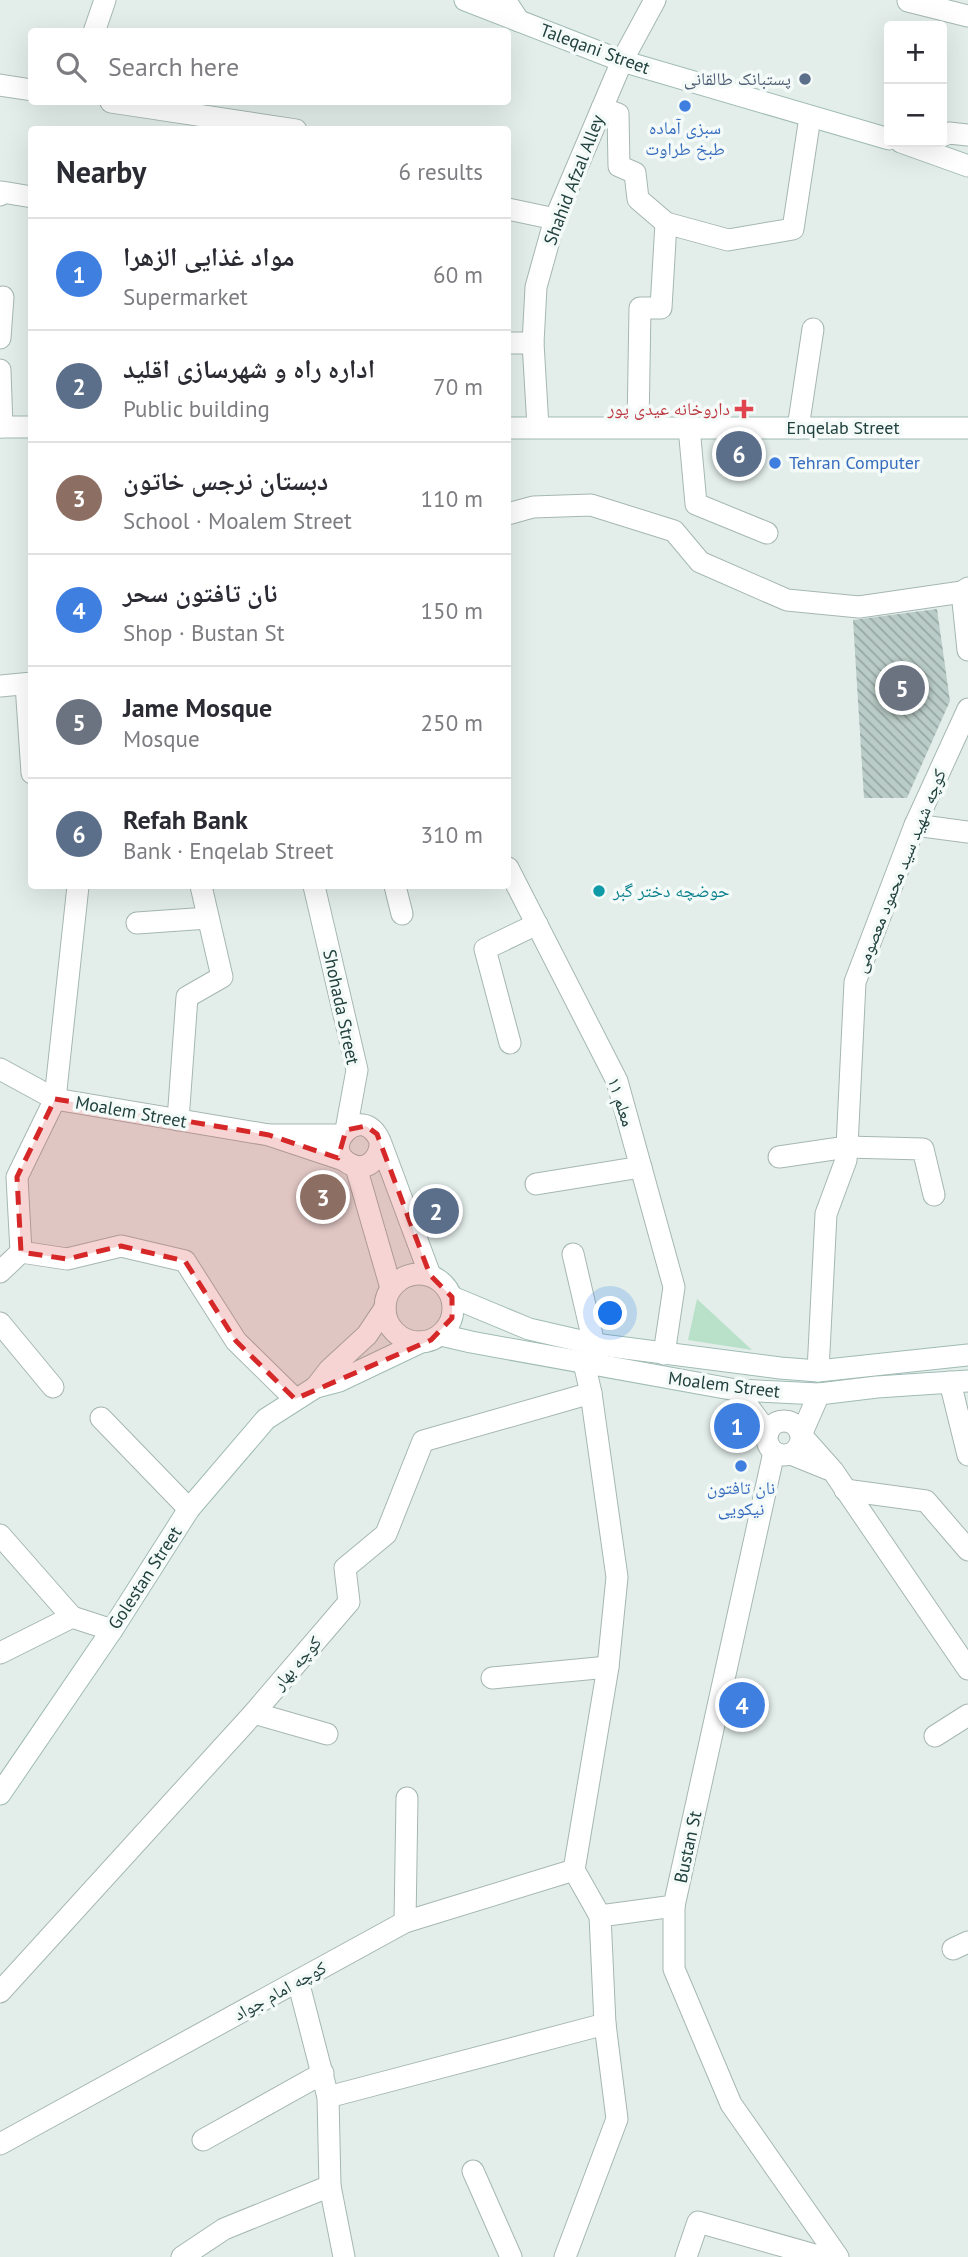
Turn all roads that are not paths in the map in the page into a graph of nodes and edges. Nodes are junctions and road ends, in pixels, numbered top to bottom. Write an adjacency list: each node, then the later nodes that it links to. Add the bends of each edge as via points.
1 (105, 0): 8 (street)
2 (465, 0): 7 (street, Taleqani Street)
3 (505, 0): 7 (street)
4 (655, 0): 9 (street, Shahid Afzal Alley)
5 (908, 1): 6 (street)
6 (968, 16)
7 (519, 21): 9 (street, Taleqani Street)
8 (95, 28)
9 (622, 61): 13 (street, Shahid Afzal Alley); 14 (street, Taleqani Street)
10 (0, 85): 11 (street)
11 (28, 89)
12 (130, 105): 15 (street)
13 (602, 108): 24 (street, Shahid Afzal Alley); 25 (street, via 618,114 619,166 635,173 638,199)
14 (810, 117): 18 (street, Taleqani Street); 25 (street, via 793,229 728,240)
15 (262, 126)
16 (947, 134): 17 (street)
17 (968, 135)
18 (884, 138)
19 (922, 147): 20 (street)
20 (968, 166)
21 (0, 195): 22 (street)
22 (28, 196)
23 (511, 210): 24 (street)
24 (555, 219): 30 (street, Shahid Afzal Alley, via 536,287)
25 (666, 223): 34 (street, via 662,308 640,308)
26 (3, 297): 28 (street)
27 (813, 329): 38 (street)
28 (0, 338)
29 (511, 343): 30 (street)
30 (533, 343): 36 (street, Shahid Afzal Alley)
31 (0, 370): 32 (street)
32 (1, 427): 33 (street)
33 (28, 427)
34 (638, 427): 36 (street, Enqelab Street); 37 (street, Enqelab Street)
35 (511, 428): 36 (street, Enqelab Street)
36 (538, 428)
37 (689, 428): 38 (street, Enqelab Street); 41 (street, via 696,504)
38 (798, 428): 39 (street, Enqelab Street)
39 (968, 428)
40 (511, 513): 42 (street, via 533,507 591,505 674,531 700,562 787,600 859,607)
41 (767, 533)
42 (965, 590): 43 (street)
43 (968, 650)
44 (28, 684): 45 (street)
45 (0, 686)
46 (968, 709): 47 (street, کوچه شهید سید محمود معصومی)
47 (915, 825): 48 (street); 65 (street, کوچه شهید سید محمود معصومی, via 855,982)
48 (968, 832)
49 (511, 874): 57 (street, معلم ۱۱)
50 (78, 889): 60 (street)
51 (202, 889): 55 (street)
52 (315, 889): 62 (street, Shohada Street, via 356,1070)
53 (396, 889): 54 (street)
54 (402, 914)
55 (208, 918): 56 (street); 61 (street, via 222,977 187,997)
56 (136, 923)
57 (537, 924): 58 (street, via 485,949); 68 (street, معلم ۱۱, via 617,1081)
58 (510, 1043)
59 (0, 1069): 60 (street, Moalem Street)
60 (55, 1099): 61 (street, Moalem Street); 71 (street, via 16,1177)
61 (178, 1120): 63 (street, Moalem Street)
62 (344, 1133): 63 (street, Moalem Street); 64 (street, via 352,1126 366,1126); 67 (street, via 339,1148)
63 (270, 1135): 67 (street, Moalem Street)
64 (380, 1141): 67 (street, via 369,1164); 74 (street)
65 (847, 1147): 66 (street); 70 (street, via 923,1149); 82 (street, کوچه شهید سید محمود معصومی, via 826,1214)
66 (779, 1157)
67 (350, 1163): 76 (street)
68 (641, 1167): 69 (street); 80 (street, معلم ۱۱, via 674,1287)
69 (536, 1184)
70 (934, 1195)
71 (20, 1252): 73 (street); 89 (street, via 67,1259 121,1246 185,1261 236,1341)
72 (573, 1254): 79 (street)
73 (0, 1272)
74 (430, 1275): 75 (street, via 440,1280); 76 (street, via 413,1274 397,1282)
75 (452, 1297): 78 (street, via 452,1318); 79 (street, Moalem Street)
76 (388, 1298): 78 (street, via 387,1319 392,1329 410,1341); 85 (street, via 367,1335)
77 (0, 1323): 84 (street)
78 (431, 1338): 79 (street, Moalem Street); 85 (street)
79 (589, 1354): 80 (street, Moalem Street); 86 (street, Moalem Street); 87 (street)
80 (664, 1354): 82 (street, Moalem Street)
81 (968, 1355): 82 (street, Moalem Street)
82 (818, 1371)
83 (959, 1381): 88 (street, Moalem Street); 92 (street)
84 (52, 1387)
85 (316, 1387): 89 (street, Golestan Street)
86 (736, 1391): 88 (street, Moalem Street); 91 (street)
87 (591, 1392): 100 (street, via 617,1577); 103 (street, کوچه بهار, via 423,1441 386,1534 345,1568 349,1602)
88 (818, 1394): 91 (street, Bustan St)
89 (295, 1399): 94 (street, Golestan Street, via 266,1419)
90 (101, 1418): 94 (street)
91 (784, 1443): 93 (street, via 833,1471); 110 (street, Bustan St)
92 (968, 1455)
93 (845, 1490): 96 (street, via 926,1501); 101 (street)
94 (189, 1509): 98 (street, Golestan Street)
95 (0, 1535): 97 (street)
96 (968, 1550)
97 (72, 1617): 98 (street); 99 (street)
98 (112, 1630): 107 (street, Golestan Street)
99 (0, 1653)
100 (608, 1667): 102 (street); 109 (street)
101 (968, 1669)
102 (492, 1678)
103 (254, 1713): 105 (street); 114 (street, کوچه بهار)
104 (968, 1714): 106 (street)
105 (327, 1734)
106 (935, 1736)
107 (0, 1794)
108 (407, 1798): 112 (street)
109 (575, 1870): 111 (street); 112 (street, کوچه امام جواد)
110 (674, 1906): 111 (street, Bustan St); 128 (street, via 674,1969 731,2104)
111 (600, 1916): 115 (street)
112 (405, 1922): 113 (street, کوچه امام جواد)
113 (298, 1981): 116 (street); 119 (street, کوچه امام جواد)
114 (0, 1992)
115 (605, 2024): 117 (street); 125 (street, via 617,2119)
116 (323, 2073): 117 (street); 118 (street)
117 (328, 2097): 121 (street)
118 (203, 2140)
119 (0, 2144)
120 (473, 2171): 124 (street)
121 (330, 2186): 122 (street, via 224,2229); 123 (street)
122 (182, 2257)
123 (344, 2257)
124 (511, 2257)
125 (565, 2257)
126 (686, 2257): 127 (street, via 698,2222)
127 (822, 2257)
128 (838, 2257)

